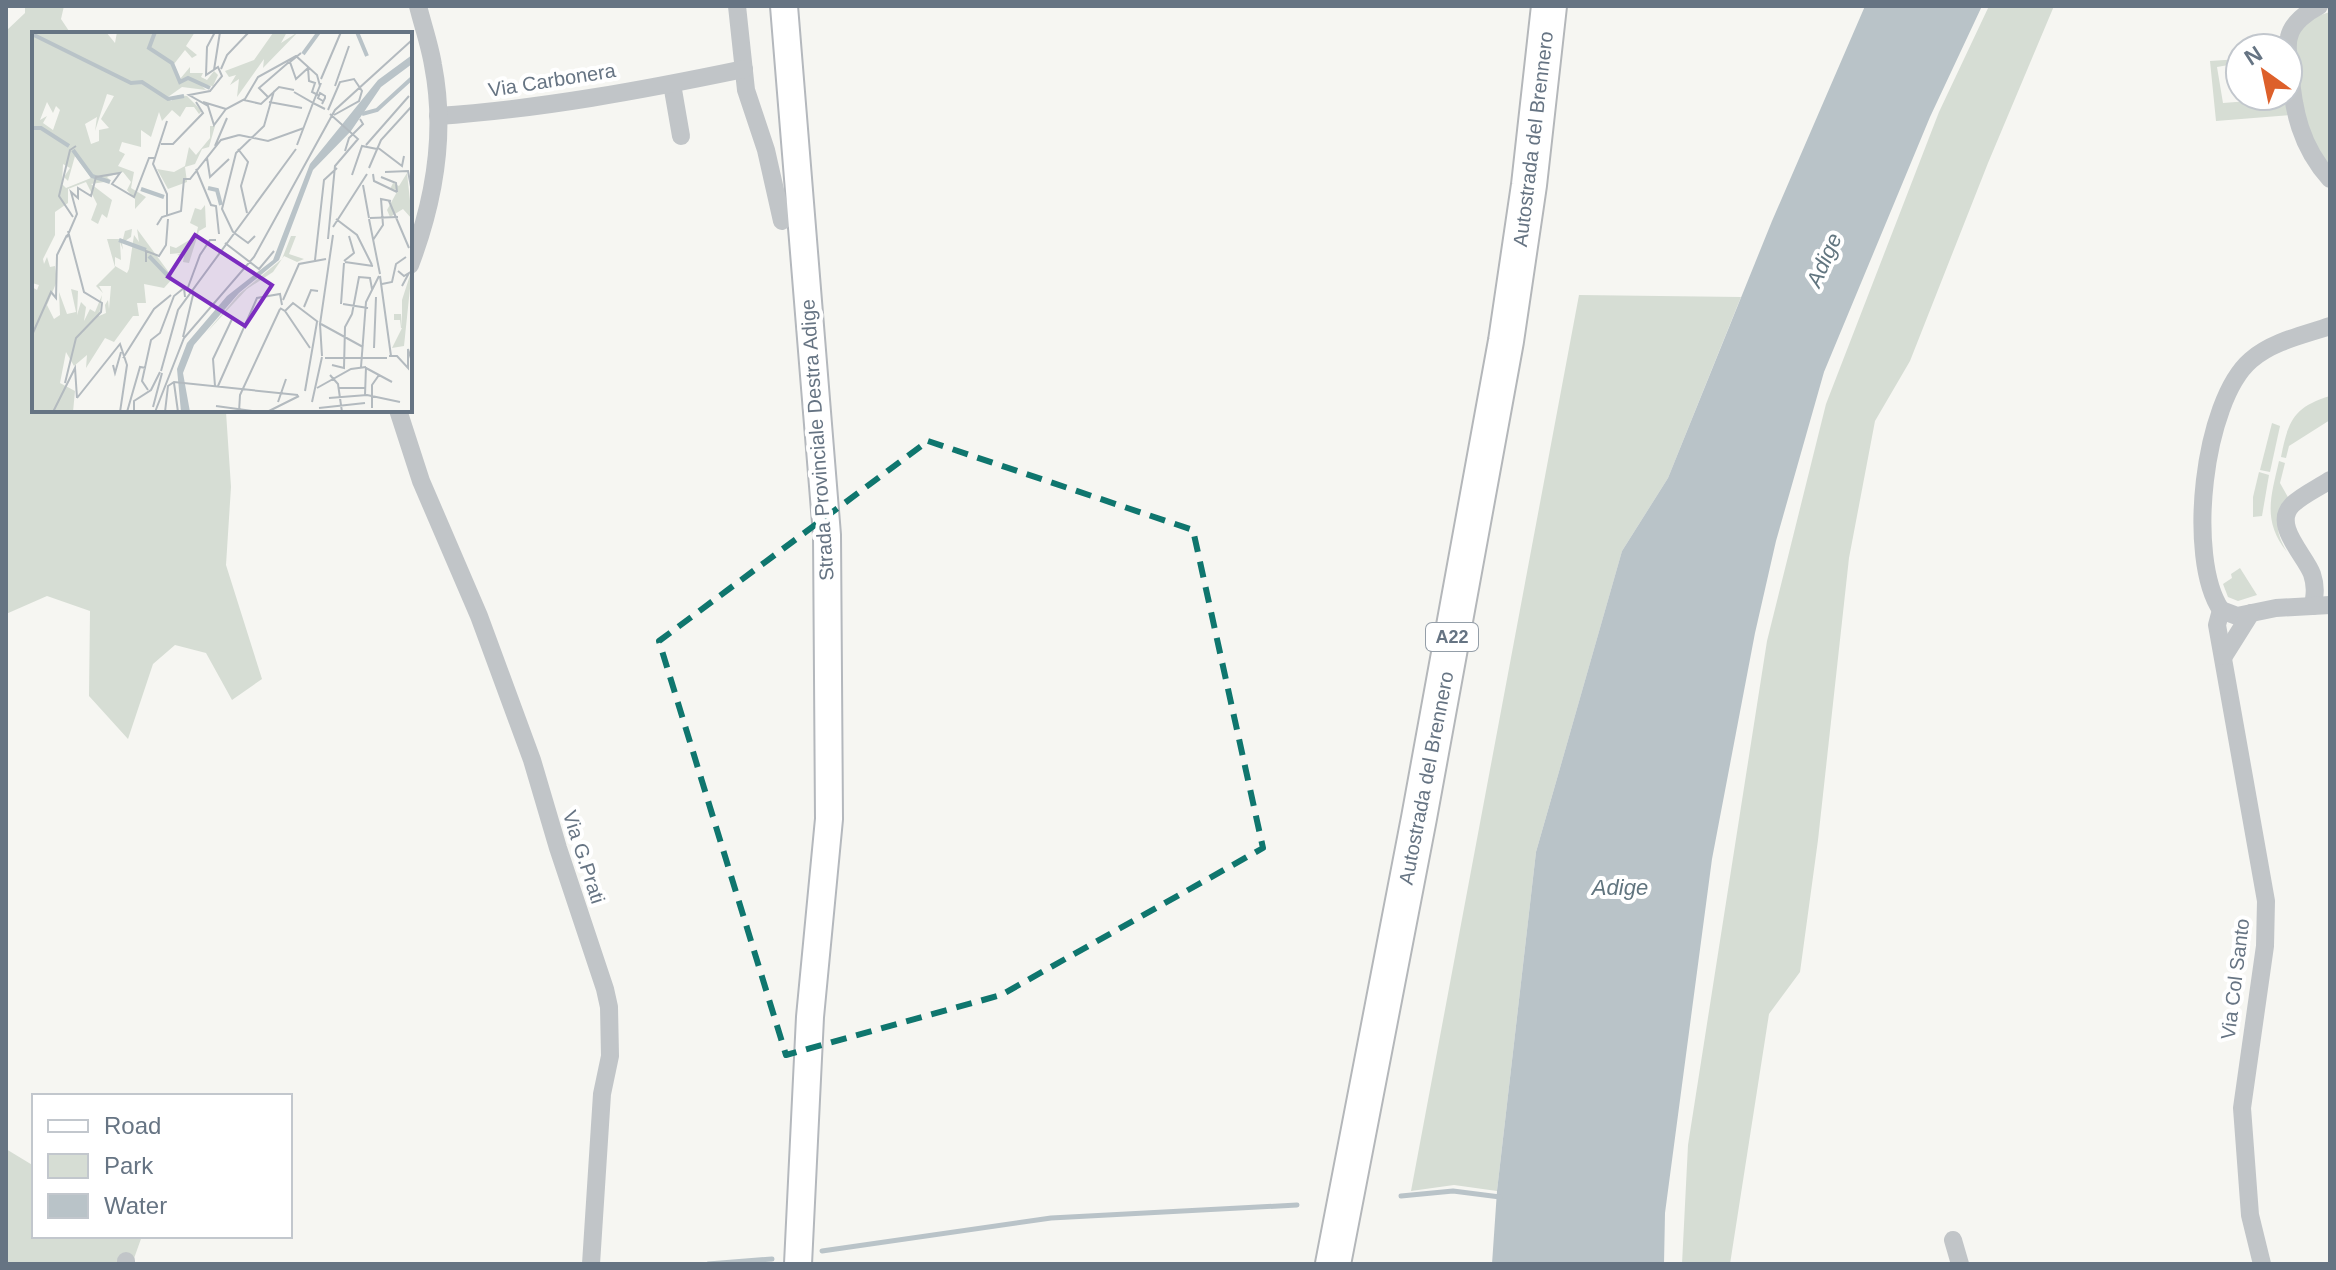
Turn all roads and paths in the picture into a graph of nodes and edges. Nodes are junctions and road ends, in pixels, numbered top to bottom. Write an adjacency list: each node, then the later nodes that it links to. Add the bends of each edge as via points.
1 (418, 6): 9 (street, via 434,65)
2 (737, 6): 7 (street)
3 (784, 6): 23 (main road, Strada Provinciale Destra Adige, via 827,535 829,819 810,1017)
4 (1549, 6): 24 (highway, Autostrada del Brennero / A22, via 1506,341)
5 (1570, 6): 25 (highway, Autostrada del Brennero / A22, via 1526,344)
6 (2319, 6): 11 (street, via 2293,27 2288,48 2300,130)
7 (744, 69): 8 (street, Via Carbonera); 12 (street)
8 (672, 84): 9 (street, Via Carbonera); 10 (street)
9 (438, 116): 13 (street, via 435,177)
10 (681, 136)
11 (2330, 179)
12 (782, 221)
13 (412, 259)
14 (2330, 326): 18 (street, Via Col Santo, via 2268,347 2249,361 2221,414 2207,463 2202,519 2210,581)
15 (399, 412): 22 (street, Via G.Prati, via 527,746 605,989 610,1056 602,1094)
16 (2330, 480): 17 (street, via 2295,502 2286,523)
17 (2321, 606): 19 (street)
18 (2221, 610): 19 (street, via 2237,616); 20 (street, Via Col Santo, via 2217,625)
19 (2251, 613): 20 (street)
20 (2224, 656): 27 (street, Via Col Santo, via 2266,901 2265,946 2242,1108 2250,1215)
21 (1953, 1240): 26 (street)
22 (591, 1259)
23 (798, 1264)
24 (1333, 1264)
25 (1353, 1264)
26 (1960, 1264)
27 (2262, 1264)

